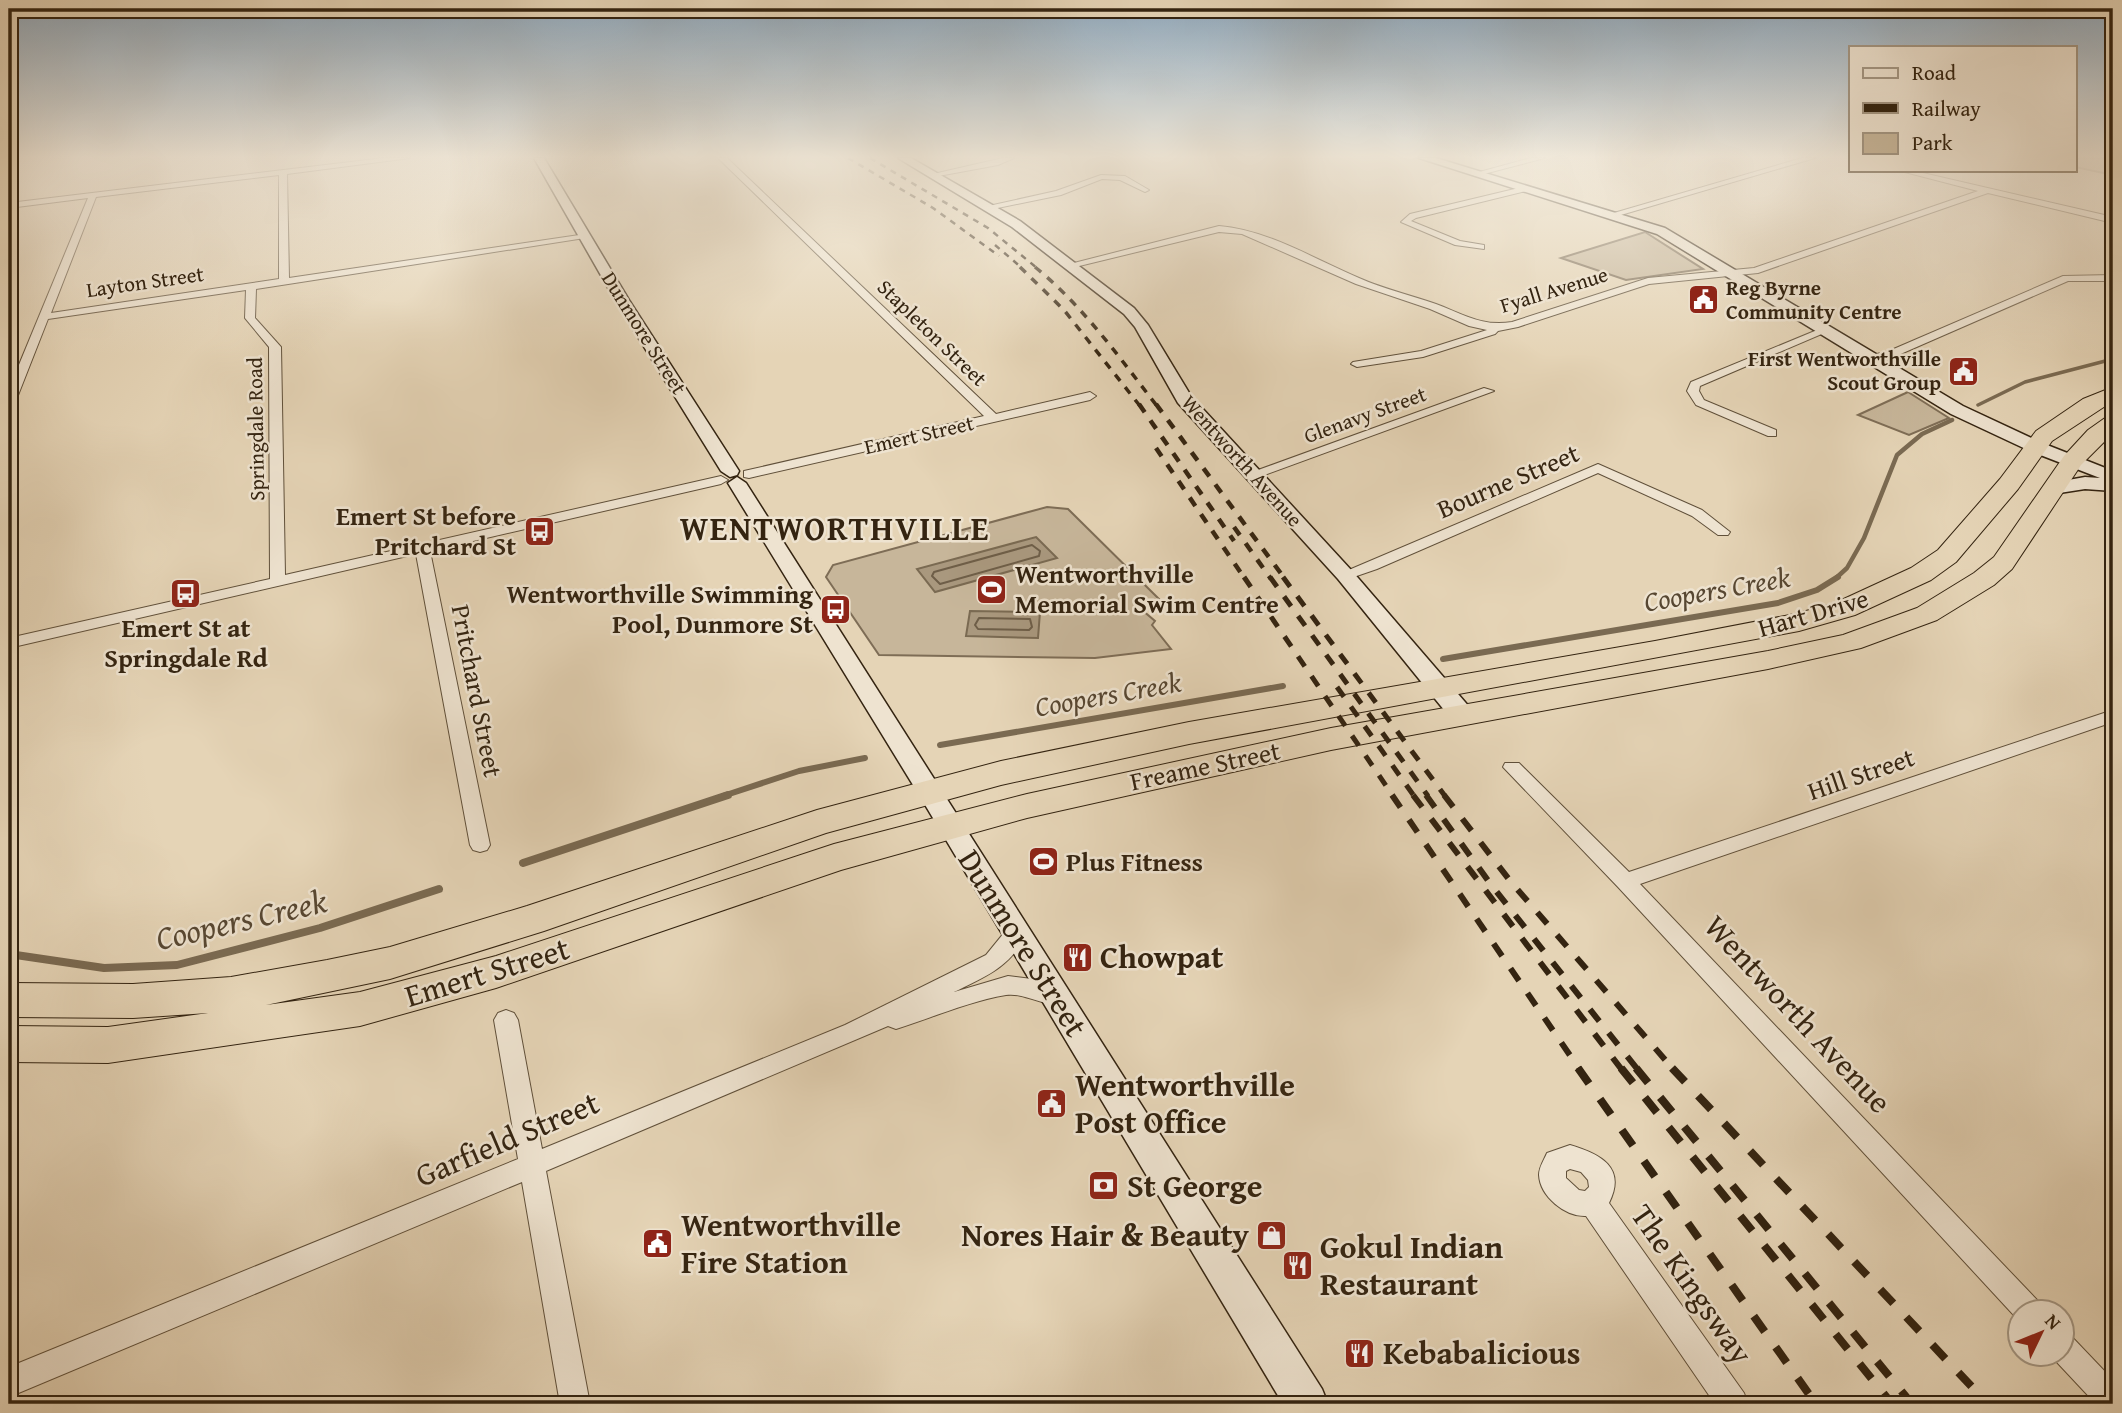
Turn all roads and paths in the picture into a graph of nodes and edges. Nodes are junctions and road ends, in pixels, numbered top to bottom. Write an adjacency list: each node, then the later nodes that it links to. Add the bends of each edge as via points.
1 (81, 224): 16 (street)
2 (283, 224): 14 (street)
3 (578, 224): 9 (main road, Dunmore Street)
4 (791, 224): 25 (street, Stapleton Street)
5 (1012, 224): 11 (main road, Wentworth Avenue)
6 (1410, 224): 10 (street)
7 (1639, 224): 12 (main road, via 1661,231)
8 (1890, 224): 12 (street, Fyall Avenue)
9 (586, 237): 14 (street, Layton Street); 31 (main road, Dunmore Street)
10 (1481, 247)
11 (1071, 265): 17 (street, Fyall Avenue, via 1219,229 1236,229 1359,282); 30 (main road, Wentworth Avenue, via 1136,318 1184,399)
12 (1734, 275): 17 (street, Fyall Avenue, via 1648,281); 18 (main road)
13 (2113, 278): 19 (street, via 2066,278 1892,354)
14 (284, 281): 15 (street, Layton Street)
15 (251, 286): 16 (street, Layton Street); 38 (street, Springdale Road, via 250,318 275,347)
16 (43, 317): 24 (street)
17 (1495, 328): 20 (street, via 1423,354)
18 (1826, 330): 19 (main road); 27 (street, via 1695,384 1693,391 1700,402)
19 (1871, 358): 28 (main road, via 1957,410)
20 (1357, 364)
21 (1488, 391): 30 (street, Glenavy Street)
22 (2113, 393): 28 (highway, Hart Drive, via 2064,420)
23 (1090, 396): 25 (street, Emert Street)
24 (9, 403)
25 (993, 418): 31 (street, Emert Street)
26 (2113, 423): 29 (highway, Hart Drive)
27 (1772, 433)
28 (2036, 447): 29 (main road); 40 (highway, Hart Drive, via 1947,556 1921,574 1845,609 1655,650)
29 (2072, 461): 32 (main road); 34 (highway, Hart Drive)
30 (1254, 474): 37 (main road, Wentworth Avenue)
31 (734, 477): 36 (street, Emert Street); 44 (main road, Dunmore Street)
32 (2113, 477)
33 (2113, 485): 34 (main road)
34 (2053, 488): 41 (highway, Hart Drive, via 2003,563 1952,600 1900,626 1768,660)
35 (1723, 532): 37 (street, Bourne Street, via 1697,513 1598,468)
36 (422, 548): 38 (street, Emert Street); 46 (street, Pritchard Street)
37 (1345, 575): 40 (main road, Wentworth Avenue)
38 (278, 581): 39 (street, Emert Street)
39 (9, 643)
40 (1438, 688): 41 (main road, Wentworth Avenue); 44 (highway, Freame Street, via 1089,752)
41 (1462, 715): 45 (highway, Freame Street, via 1229,761)
42 (2113, 716): 47 (street, Hill Street)
43 (1512, 767): 47 (street, Wentworth Avenue)
44 (930, 791): 45 (main road, Dunmore Street); 50 (highway, Emert Street, via 817,823 390,963 231,994 133,1001)
45 (950, 825): 48 (main road, Dunmore Street); 53 (highway, Emert Street, via 834,858 496,972 360,1009 108,1045)
46 (480, 845)
47 (1625, 881): 56 (street, Wentworth Avenue)
48 (1016, 934): 49 (main road, Dunmore Street); 52 (street, Garfield Street, via 993,961)
49 (1056, 996): 52 (street, via 1008,985); 61 (main road, Dunmore Street)
50 (9, 1000)
51 (506, 1020): 54 (street)
52 (853, 1032): 54 (street, Garfield Street)
53 (9, 1044)
54 (532, 1165): 58 (street, Garfield Street); 60 (street)
55 (1593, 1203): 62 (street, The Kingsway)
56 (2017, 1298)
57 (2076, 1361): 59 (street)
58 (9, 1382)
59 (2113, 1401)
60 (575, 1404)
61 (1307, 1404)
62 (1733, 1404)

